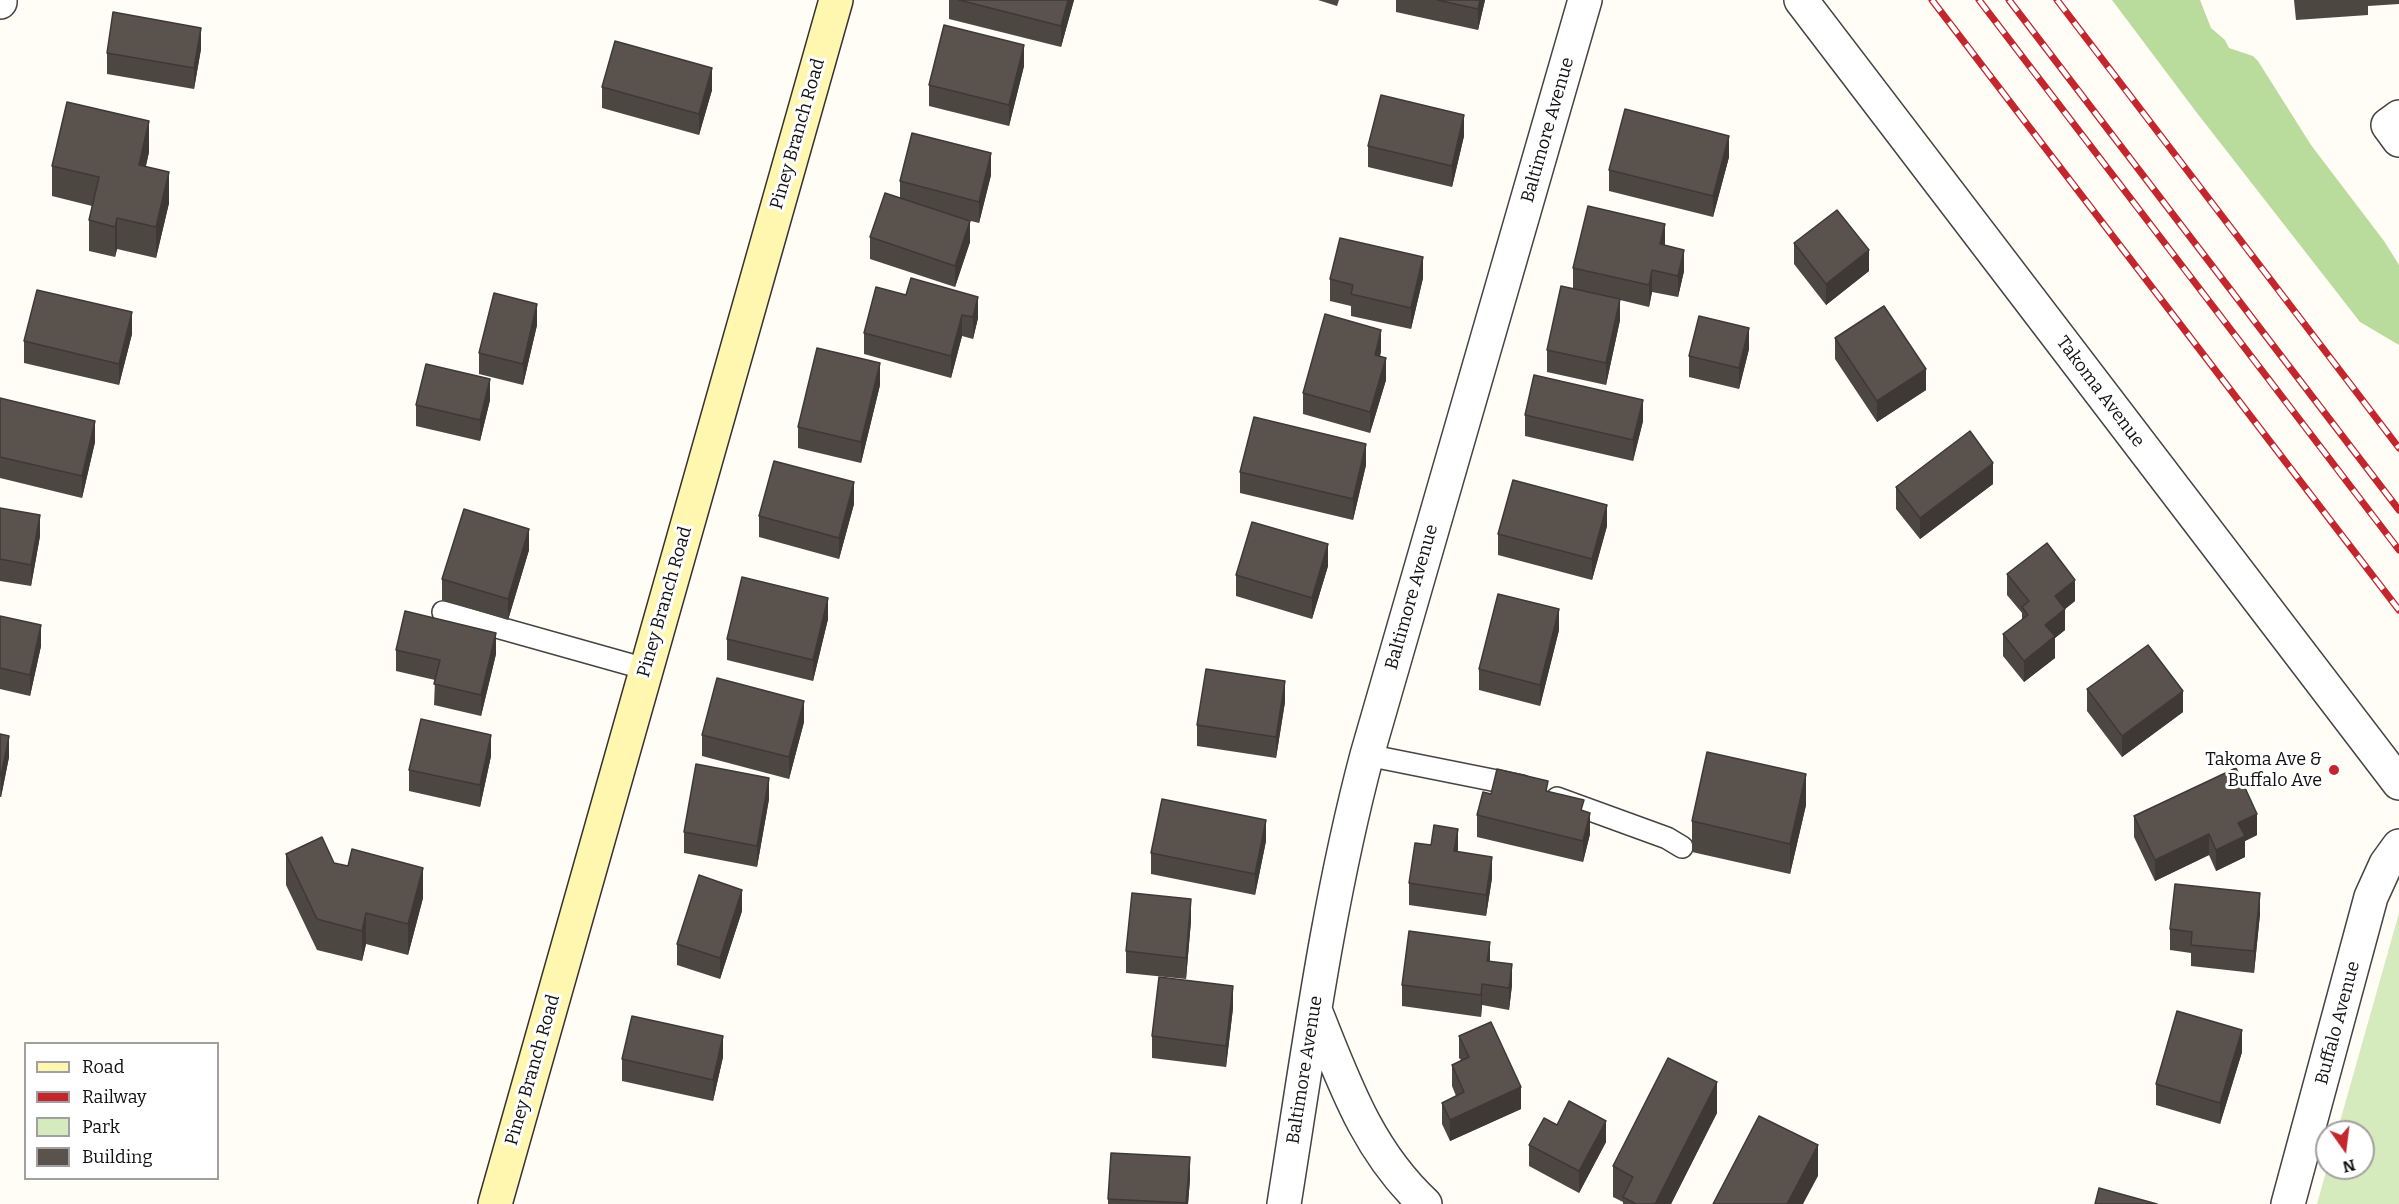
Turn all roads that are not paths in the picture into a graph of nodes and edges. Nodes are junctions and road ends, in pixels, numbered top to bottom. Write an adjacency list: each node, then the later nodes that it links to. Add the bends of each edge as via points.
1 (836, 0): 7 (main road, Piney Branch Road)
2 (1586, 0): 8 (street, Baltimore Avenue)
3 (1801, 0): 9 (street, Takoma Avenue)
4 (2399, 117): 5 (street, via 2388,125)
5 (2399, 140)
6 (444, 612): 7 (lane)
7 (646, 669): 13 (main road, Piney Branch Road)
8 (1367, 755): 11 (lane, via 1519,784); 12 (street, Baltimore Avenue, via 1348,825)
9 (2399, 783)
10 (2399, 846): 16 (street, Buffalo Avenue, via 2371,897)
11 (1682, 847)
12 (1315, 1010): 14 (street, Baltimore Avenue); 15 (street, via 1353,1105 1372,1139)
13 (495, 1204)
14 (1284, 1204)
15 (1425, 1204)
16 (2288, 1204)

